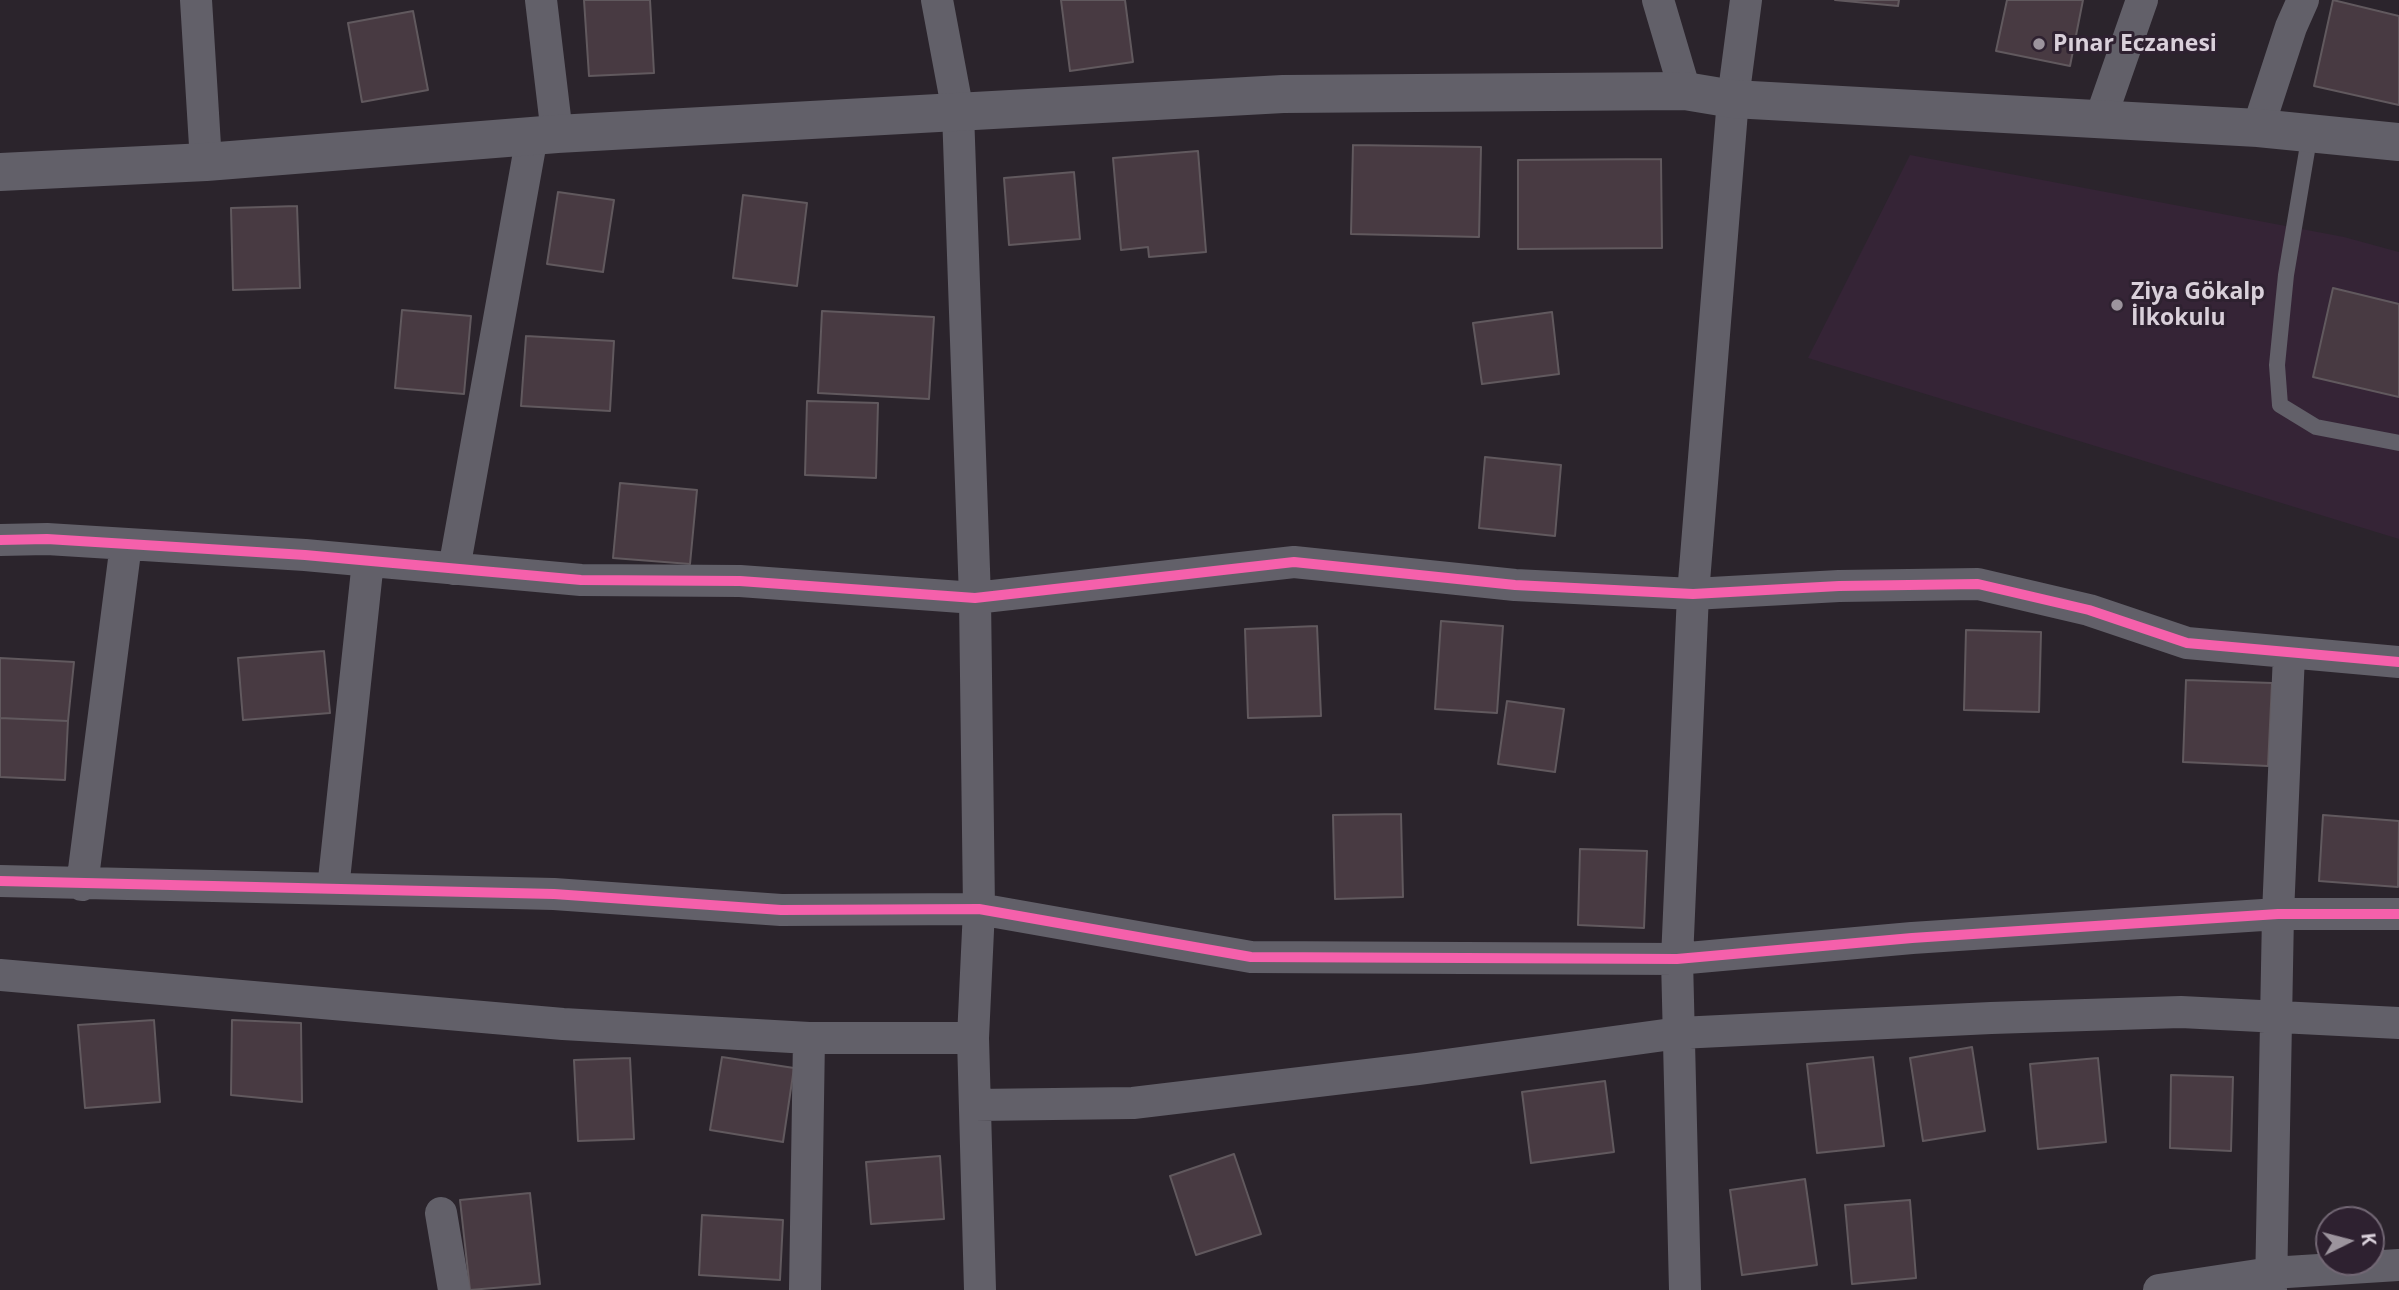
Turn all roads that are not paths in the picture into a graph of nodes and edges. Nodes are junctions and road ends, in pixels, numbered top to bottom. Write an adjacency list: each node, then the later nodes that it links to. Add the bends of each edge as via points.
1 (196, 0): 16 (street)
2 (541, 0): 14 (street)
3 (937, 0): 10 (street)
4 (1658, 0): 8 (street)
5 (1746, 0): 9 (street)
6 (2142, 0): 11 (street)
7 (2303, 0): 12 (street)
8 (1685, 91): 9 (street); 10 (street, via 1283,94)
9 (1734, 99): 11 (street); 23 (street)
10 (958, 112): 14 (street); 24 (street)
11 (2100, 120): 12 (street)
12 (2258, 128): 13 (street)
13 (2310, 133): 15 (street); 18 (lane, via 2285,288 2277,365 2280,405 2316,427)
14 (544, 135): 16 (street); 22 (street)
15 (2399, 142)
16 (206, 162): 17 (street)
17 (0, 172)
18 (2399, 443)
19 (0, 540): 20 (street)
20 (126, 544): 21 (street); 28 (street)
21 (368, 561): 22 (street); 29 (street)
22 (454, 569): 24 (street, via 581,580 740,581)
23 (1693, 594): 24 (street, via 1515,584 1294,562); 25 (street, via 1978,584 2089,610 2187,643); 33 (street)
24 (975, 598): 30 (street)
25 (2289, 654): 26 (street); 31 (street)
26 (2399, 662)
27 (0, 881): 28 (street)
28 (82, 884): 29 (street)
29 (333, 889): 30 (street, via 554,894 781,910)
30 (979, 909): 33 (street, via 1251,957); 39 (street)
31 (2278, 914): 32 (street); 33 (street); 35 (street)
32 (2399, 914)
33 (1677, 959): 37 (street)
34 (0, 975): 38 (street, via 563,1024)
35 (2276, 1016): 36 (street); 37 (street, via 2182,1012); 43 (street)
36 (2399, 1023)
37 (1679, 1033): 40 (street, via 1133,1102); 47 (street)
38 (809, 1038): 39 (street); 45 (street)
39 (973, 1038): 40 (street)
40 (975, 1105): 46 (street)
41 (441, 1213): 44 (street)
42 (2399, 1265): 43 (street)
43 (2271, 1282): 48 (street)
44 (454, 1290)
45 (805, 1290)
46 (980, 1290)
47 (1685, 1290)
48 (2159, 1290)

